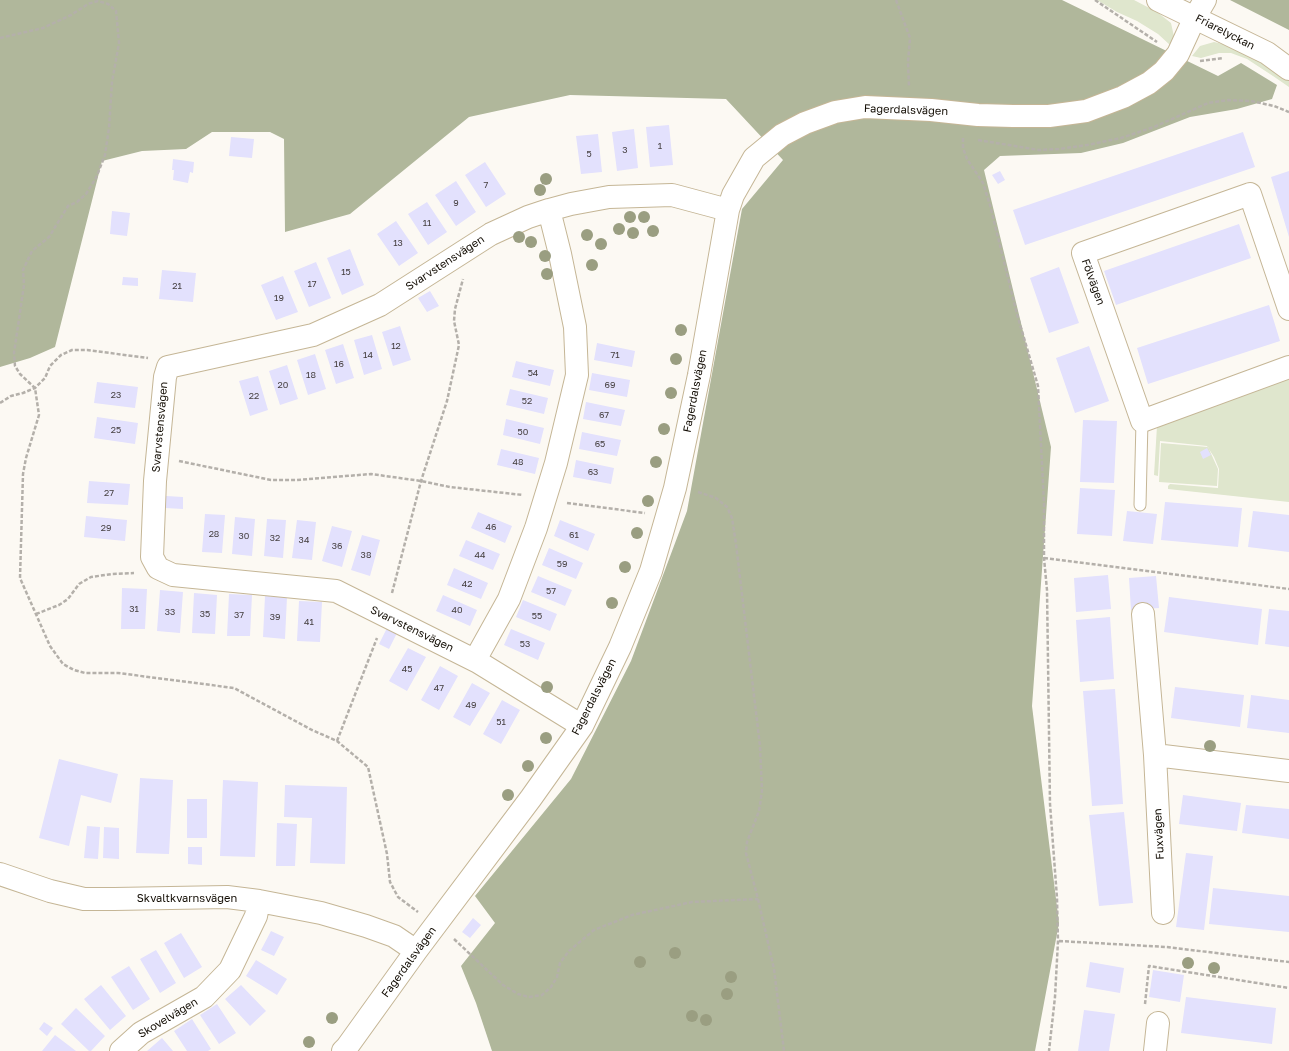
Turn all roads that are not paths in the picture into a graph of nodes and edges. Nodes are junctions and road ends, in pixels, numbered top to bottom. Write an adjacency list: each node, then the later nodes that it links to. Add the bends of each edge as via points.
1 (1158, 0): 2 (street, Friarelyckan)
2 (1200, 9): 3 (street, Friarelyckan); 5 (street, Fagerdalsvägen, via 1178,54 1164,71 1149,83 1123,97 1086,111 1049,116 978,115 865,107 835,112 782,135 754,158 733,195)
3 (1289, 69)
4 (550, 210): 5 (street, Svarvstensvägen, via 609,197 672,195); 11 (street, via 575,327 577,375 546,499 509,599); 11 (street, Svarvstensvägen, via 491,234 380,305 313,335 168,366 165,377 157,457 152,557 158,568 173,575 336,591)
5 (728, 210): 12 (street, Fagerdalsvägen, via 675,488 651,571 620,647)
6 (1289, 309): 8 (street, Fölvägen, via 1250,194 1083,253)
7 (1289, 367): 8 (street)
8 (1142, 421): 9 (lane)
9 (1140, 505)
10 (1143, 614): 13 (street, Fuxvägen)
11 (475, 660): 12 (street, Svarvstensvägen)
12 (582, 726): 18 (street, Fagerdalsvägen)
13 (1155, 755): 14 (street); 17 (street, Fuxvägen)
14 (1289, 772)
15 (0, 874): 16 (street, Skvaltkvarnsvägen, via 50,891 84,899 227,897)
16 (259, 901): 18 (street, Skvaltkvarnsvägen, via 321,913 366,926 394,936); 20 (street, Skovelvägen, via 256,916 230,970 204,997 141,1033)
17 (1163, 913)
18 (416, 952): 21 (street, Fagerdalsvägen)
19 (1158, 1023): 22 (street)
20 (121, 1051)
21 (343, 1051)
22 (1155, 1051)

